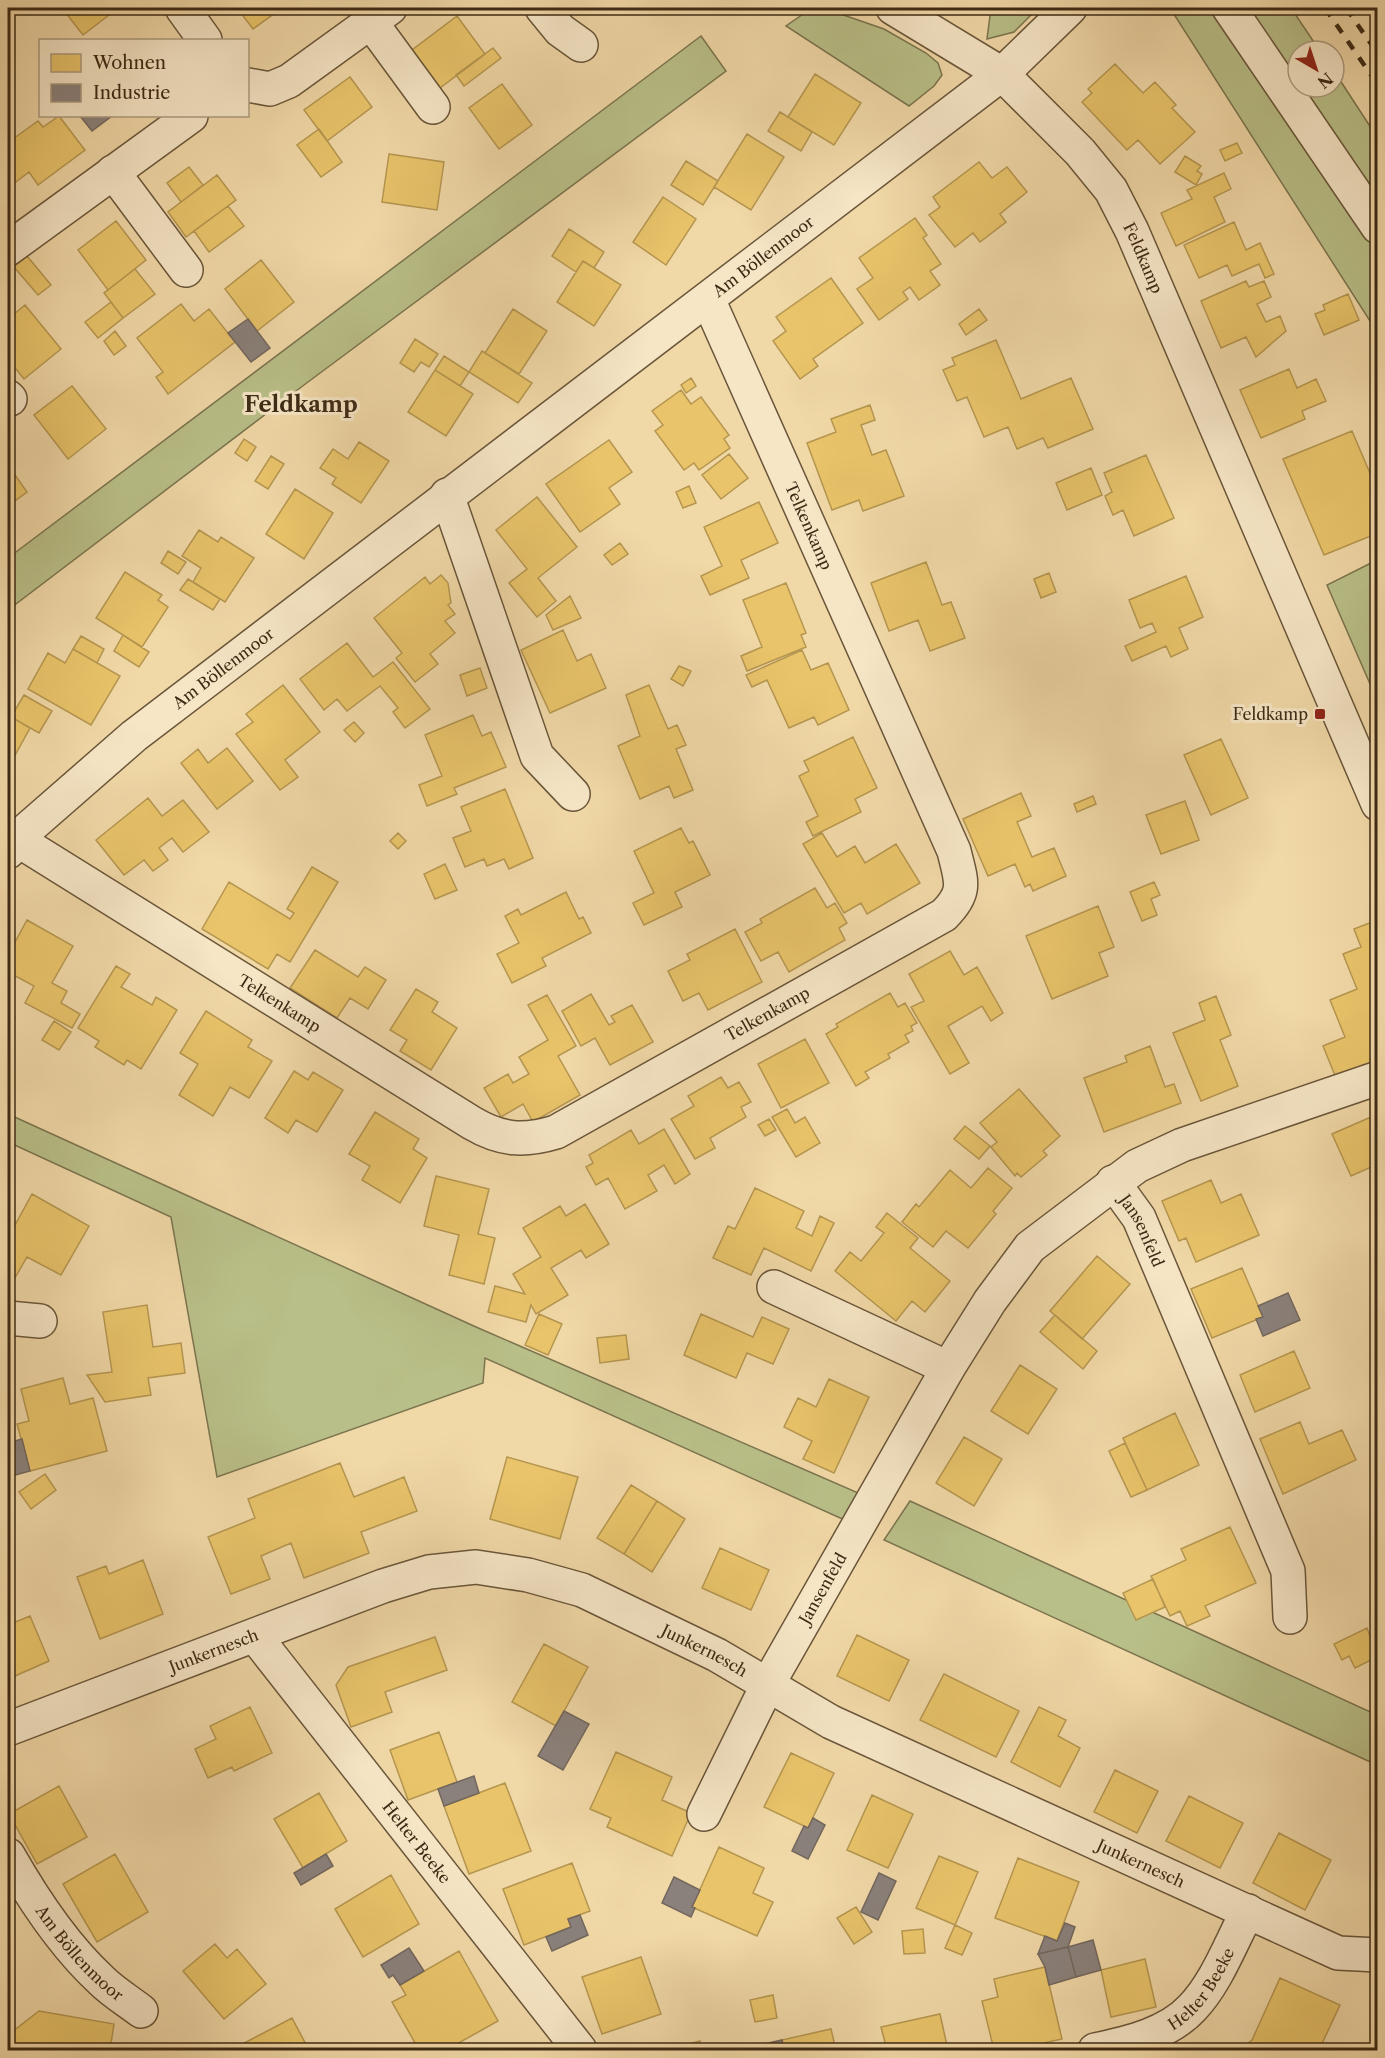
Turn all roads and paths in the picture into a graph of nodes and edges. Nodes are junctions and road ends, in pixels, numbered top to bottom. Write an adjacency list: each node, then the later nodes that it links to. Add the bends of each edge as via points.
1 (182, 8): 7 (street)
2 (542, 8): 8 (street, via 560,30)
3 (893, 8): 9 (street, Feldkamp)
4 (1070, 8): 9 (street, Am Böllenmoor)
5 (1229, 8): 14 (street)
6 (380, 14): 10 (street, via 289,81 270,89); 11 (street)
7 (204, 39)
8 (581, 45)
9 (1002, 74): 17 (street, Am Böllenmoor); 20 (street, Feldkamp, via 1080,152 1116,200)
10 (249, 85)
11 (434, 107)
12 (190, 117): 13 (street)
13 (113, 172): 15 (street); 16 (street)
14 (1377, 227)
15 (8, 249)
16 (186, 270)
17 (708, 299): 18 (street, Am Böllenmoor); 21 (street, Telkenkamp, via 954,851 962,887 957,902 944,915 556,1132 531,1139 510,1139 472,1123)
18 (447, 495): 19 (street, via 537,756); 21 (street, Am Böllenmoor, via 134,736)
19 (573, 794)
20 (1377, 804)
21 (10, 842)
22 (1377, 1078): 23 (street, Jansenfeld, via 1182,1145)
23 (1113, 1182): 27 (street, Jansenfeld, via 1030,1247); 28 (street, Jansenfeld, via 1139,1218 1288,1571)
24 (774, 1287): 27 (street)
25 (8, 1318): 26 (street)
26 (40, 1321)
27 (948, 1368): 30 (street, Jansenfeld)
28 (1290, 1617)
29 (255, 1636): 30 (street, Junkernesch, via 383,1586 429,1572 476,1568 528,1575 582,1590); 31 (street, Junkernesch); 37 (street, Helter Beeke)
30 (768, 1684): 32 (street, Jansenfeld); 34 (street, Junkernesch, via 831,1722)
31 (8, 1729)
32 (705, 1814)
33 (8, 1855): 36 (street, Am Böllenmoor, via 60,1934 100,1980)
34 (1248, 1911): 35 (street, Junkernesch, via 1338,1953); 38 (street, Helter Beeke, via 1192,2008 1154,2033)
35 (1377, 1955)
36 (141, 2011)
37 (580, 2050)
38 (1095, 2050)

